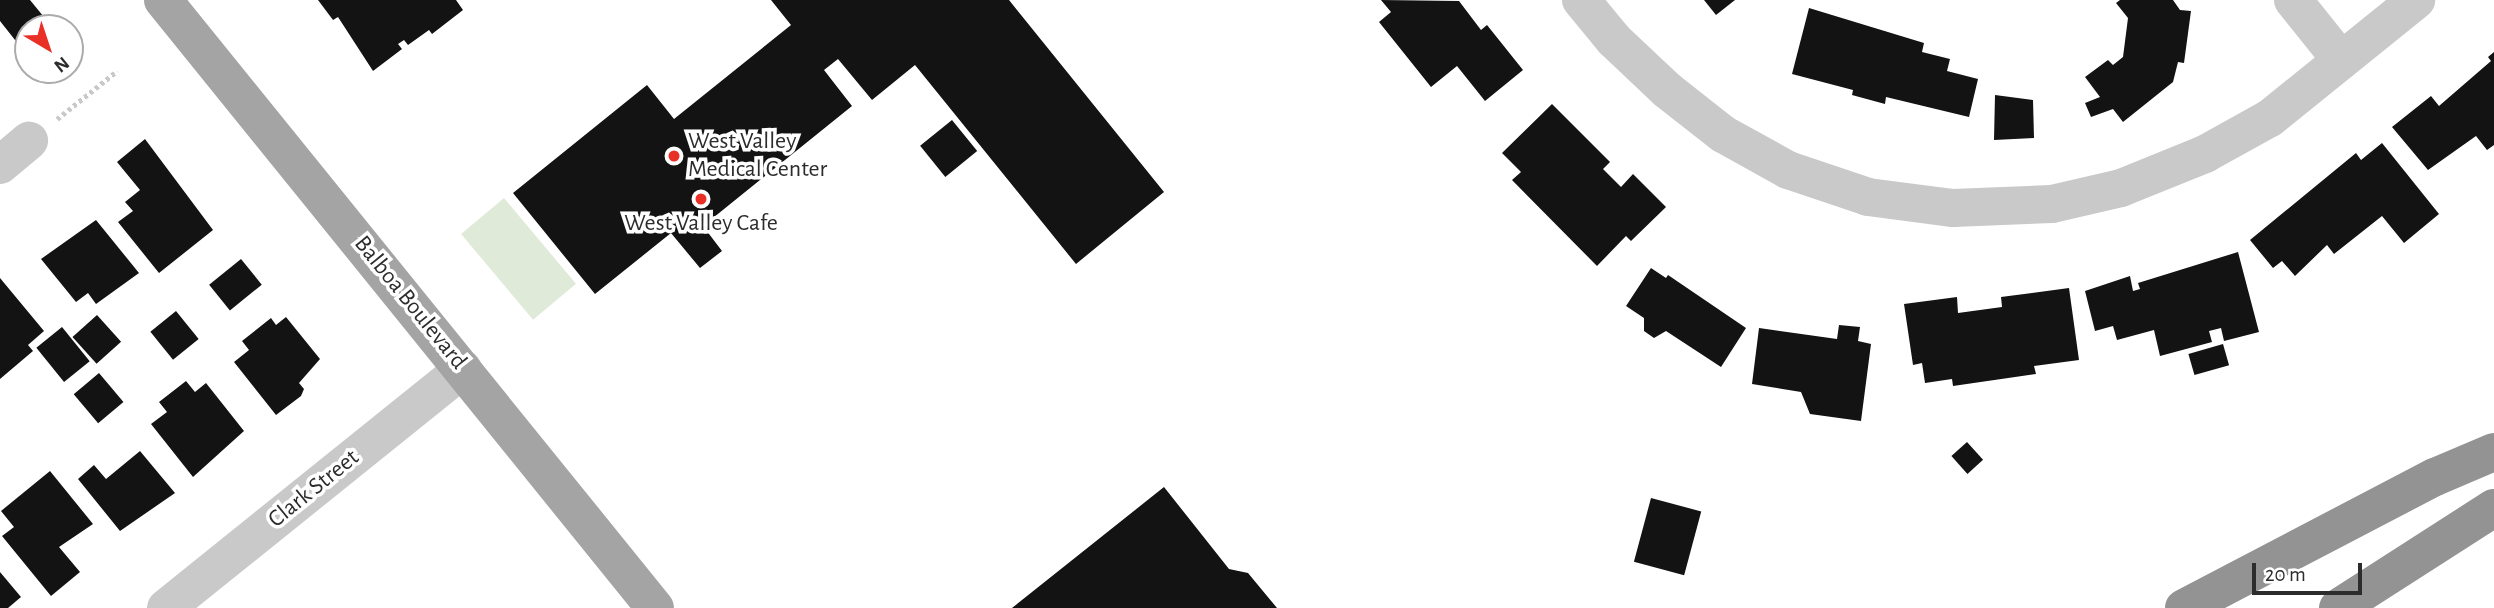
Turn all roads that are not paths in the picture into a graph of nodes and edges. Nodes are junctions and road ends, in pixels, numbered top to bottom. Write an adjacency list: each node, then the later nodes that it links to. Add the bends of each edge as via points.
1 (163, 0): 8 (main road, Balboa Boulevard)
2 (1581, 0): 5 (street, via 1614,40 1723,134 1788,170 1868,197 1953,208 2052,204 2121,188 2205,154 2270,118)
3 (2293, 0): 5 (street)
4 (2416, 0): 5 (street)
5 (2341, 61)
6 (29, 141): 7 (street)
7 (0, 165)
8 (463, 369): 11 (street, Clark Street); 12 (main road, Balboa Boulevard)
9 (2494, 452): 13 (highway, via 2435,477)
10 (2494, 508): 14 (highway)
11 (166, 608)
12 (655, 608)
13 (2184, 608)
14 (2338, 608)

